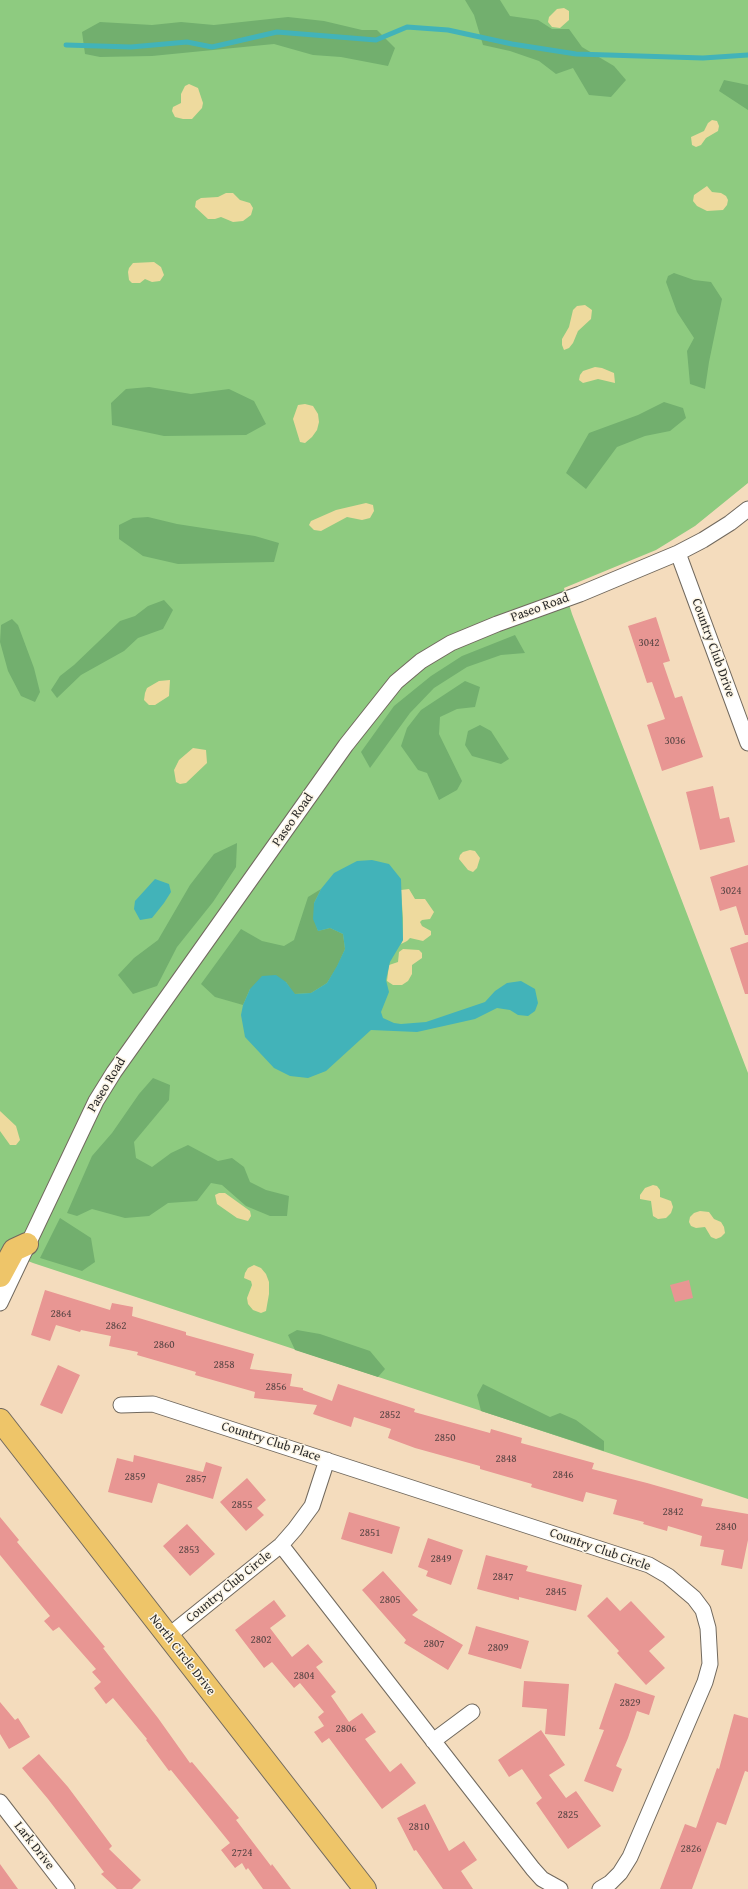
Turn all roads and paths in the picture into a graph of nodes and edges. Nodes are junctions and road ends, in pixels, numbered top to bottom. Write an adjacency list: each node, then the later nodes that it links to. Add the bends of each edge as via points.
1 (748, 509): 2 (street, Paseo Road, via 714,533)
2 (678, 553): 3 (street, Country Club Drive); 4 (street, Paseo Road, via 580,594 467,636 421,661 396,682 346,745 114,1072 96,1101)
3 (748, 744)
4 (27, 1244): 5 (main road, via 14,1250); 6 (street, Paseo Road)
5 (0, 1276)
6 (0, 1303)
7 (121, 1404): 9 (street, Country Club Place, via 153,1404)
8 (0, 1420): 11 (main road, North Circle Drive)
9 (327, 1460): 10 (street, Country Club Place, via 312,1506); 18 (street, Country Club Circle, via 649,1565 681,1586 703,1610 710,1646 710,1664 705,1682 630,1858 620,1873)
10 (281, 1545): 11 (street, Country Club Circle); 13 (street, Country Club Circle)
11 (168, 1637): 16 (main road, North Circle Drive)
12 (472, 1712): 13 (street)
13 (434, 1741): 17 (street, Country Club Circle, via 533,1869 542,1879)
14 (0, 1802): 15 (street, Lark Drive)
15 (67, 1889)
16 (365, 1889)
17 (560, 1889)
18 (600, 1889)

